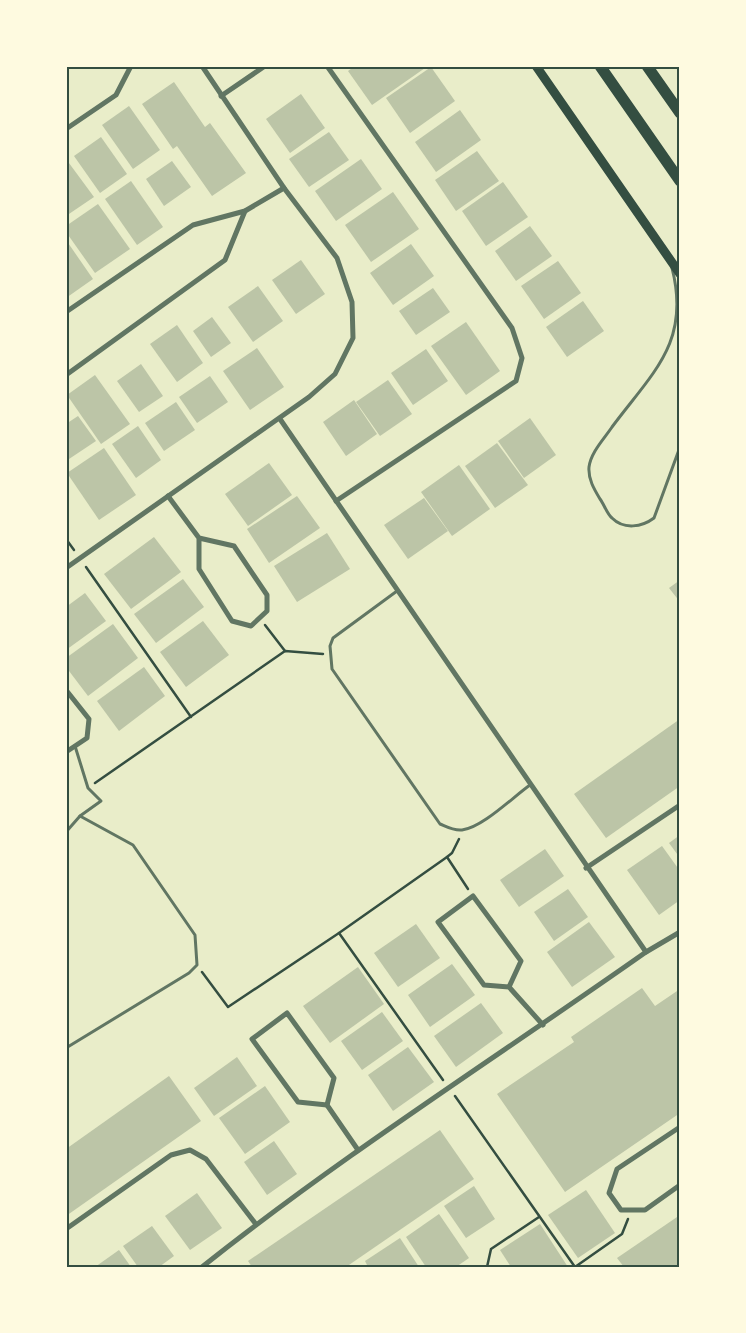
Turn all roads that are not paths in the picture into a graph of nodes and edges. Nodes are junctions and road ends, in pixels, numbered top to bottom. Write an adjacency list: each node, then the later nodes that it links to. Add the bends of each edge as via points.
1 (131, 66): 10 (street, via 116,95)
2 (202, 66): 8 (street)
3 (265, 66): 8 (street)
4 (327, 66): 21 (street, via 512,328 522,358 516,381)
5 (536, 66): 14 (main road)
6 (600, 66): 11 (highway)
7 (647, 66): 9 (highway)
8 (221, 96): 12 (street)
9 (680, 114)
10 (66, 129)
11 (680, 181)
12 (284, 188): 13 (street); 18 (street, via 337,258 352,302 353,338 335,374)
13 (245, 211): 16 (street, via 192,225); 17 (street, via 225,260)
14 (670, 260): 15 (main road); 19 (lane, via 678,291 678,318 672,340 657,367 597,448 589,466 591,483 612,519 632,527 645,525 654,518)
15 (680, 274)
16 (66, 312)
17 (66, 375)
18 (280, 419): 20 (street); 21 (street)
19 (680, 446)
20 (168, 496): 22 (street); 23 (street)
21 (336, 501): 24 (street)
22 (199, 538): 22 (street, via 234,546 268,595 268,611 251,626 232,621 199,569)
23 (66, 568)
24 (397, 591): 28 (street); 28 (lane, via 333,638 332,669 440,824 454,830 475,826)
25 (66, 690): 26 (street, via 89,720 87,738)
26 (75, 746): 27 (street); 30 (lane, via 88,788 101,801)
27 (66, 752)
28 (530, 785): 32 (street)
29 (680, 805): 32 (street)
30 (80, 816): 31 (lane); 37 (lane, via 133,845 195,935 197,965)
31 (66, 832)
32 (586, 868): 34 (street)
33 (680, 932): 34 (street)
34 (646, 952): 36 (street)
35 (509, 987): 35 (street, via 484,985 438,922 473,896 521,961); 36 (street)
36 (543, 1025): 40 (street)
37 (66, 1048)
38 (327, 1105): 38 (street, via 298,1102 252,1039 287,1013 334,1078); 40 (street)
39 (680, 1126): 41 (street, via 617,1169 609,1192 621,1210 645,1210)
40 (358, 1150): 42 (street)
41 (680, 1185)
42 (255, 1223): 43 (street, via 206,1159 190,1150 172,1155); 44 (street)
43 (66, 1229)
44 (202, 1267)

